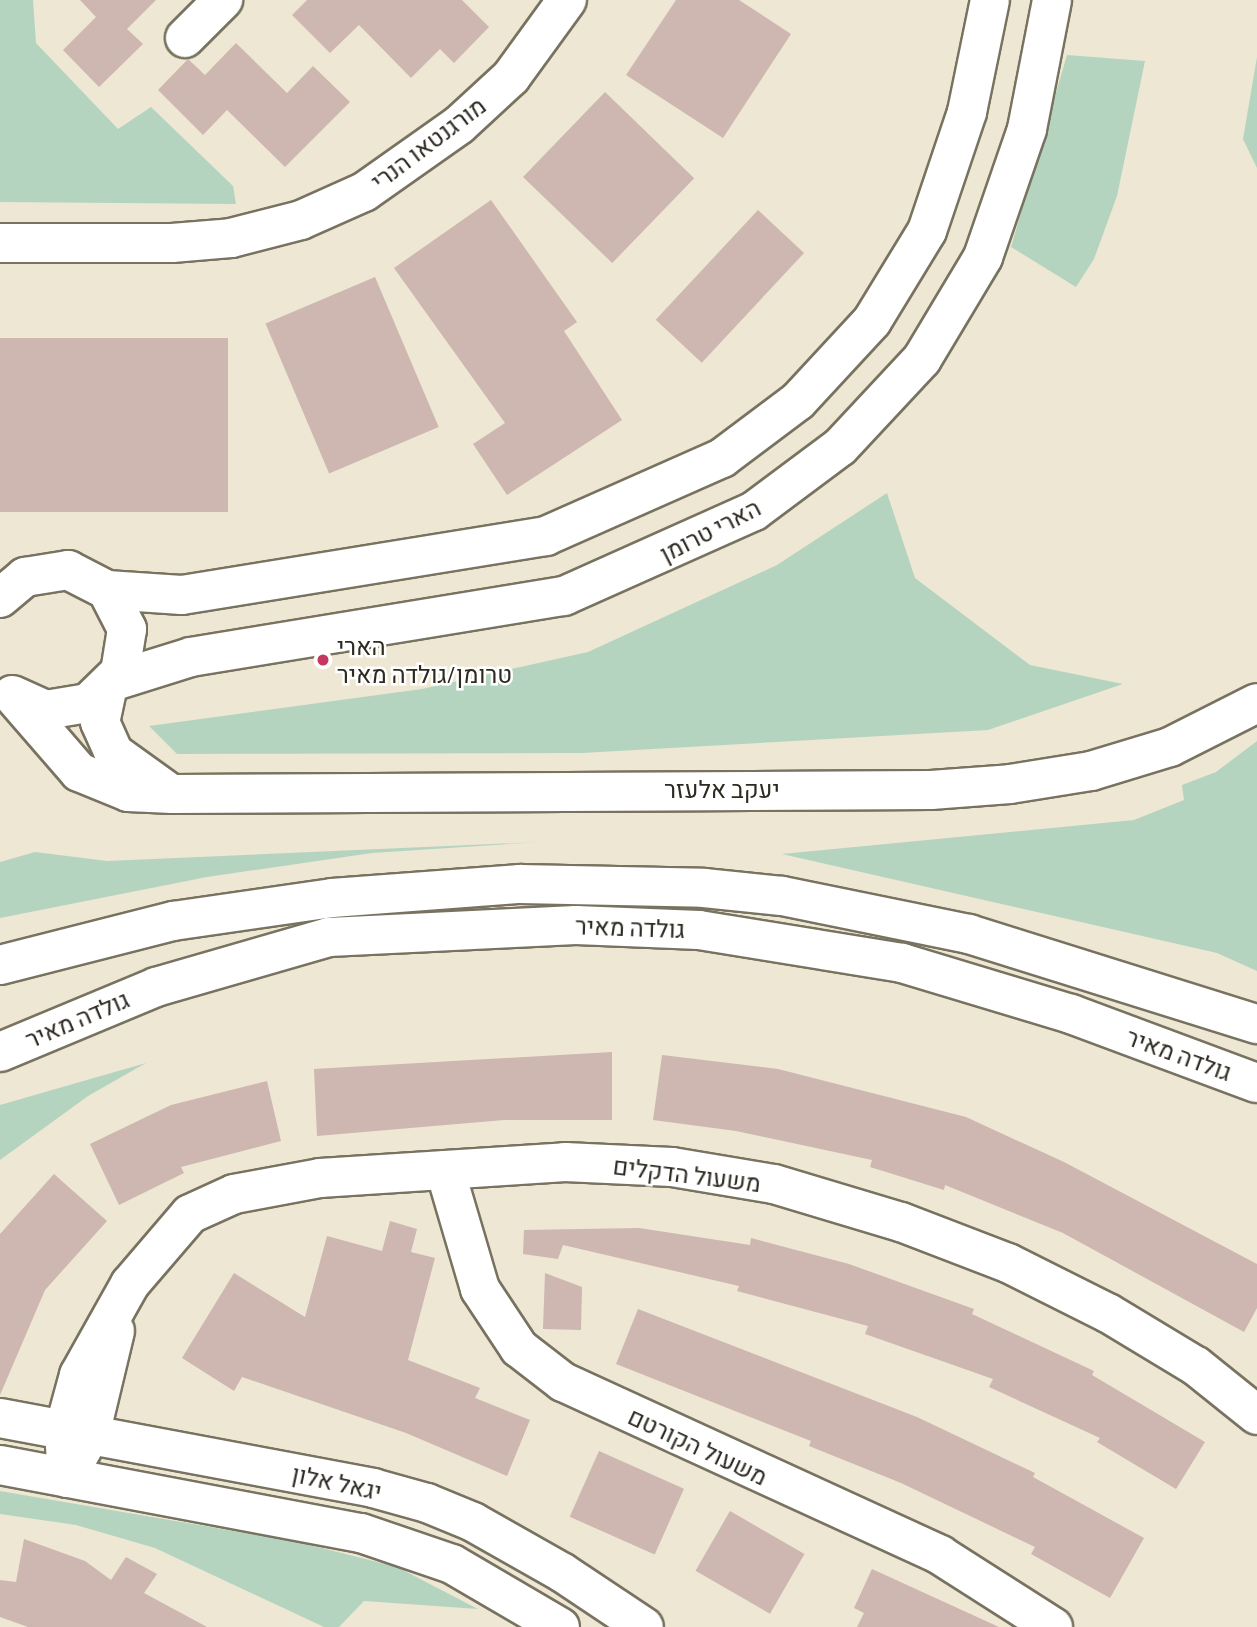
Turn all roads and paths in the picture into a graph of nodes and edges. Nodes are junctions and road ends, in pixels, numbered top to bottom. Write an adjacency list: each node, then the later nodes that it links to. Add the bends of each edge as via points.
1 (223, 0): 5 (street)
2 (567, 0): 6 (street, מורגנטאו הנרי, via 511,77 459,125 364,192 301,220 231,237 172,243)
3 (990, 0): 7 (street, via 967,112 927,231 872,321 798,401 722,458 547,536 182,595)
4 (1052, 0): 9 (street, הארי טרומן, via 1027,129 983,257 922,359 840,447 754,511 564,596 191,657)
5 (185, 38)
6 (0, 243)
7 (107, 590): 8 (street, via 89,577 57,569 25,577); 9 (street, via 120,608 128,640)
8 (2, 594)
9 (111, 686): 10 (street, הארי טרומן, via 68,710 35,708); 12 (street, via 100,722 114,753)
10 (8, 690): 12 (street, יעקב אלעזר, via 79,772 128,792)
11 (1257, 704): 12 (street, יעקב אלעזר, via 1170,747 1091,771 1010,784 918,790)
12 (172, 794)
13 (0, 965): 14 (street, גולדה מאיר, via 173,921 332,898 520,884 704,888 782,896 969,934)
14 (1257, 1024)
15 (0, 1052): 16 (street, גולדה מאיר, via 190,975 329,937 576,925 699,930 902,963 1071,1014)
16 (1257, 1083)
17 (445, 1170): 18 (street, משעול הדקלים, via 565,1162 672,1167 774,1184 901,1222 1007,1263 1108,1313 1196,1366); 20 (street, משעול הדקלים, via 320,1178 223,1199 190,1213 155,1249 79,1375); 25 (street, משעול הקורטם, via 480,1289 519,1348 563,1382 940,1555)
18 (1257, 1415)
19 (0, 1418): 20 (street, יגאל אלון)
20 (77, 1432): 22 (street, משעול הדקלים); 24 (street, יגאל אלון, via 427,1503 473,1522 563,1573)
21 (0, 1465): 22 (street, יגאל אלון)
22 (66, 1478): 23 (street, יגאל אלון, via 361,1533 411,1548 452,1564)
23 (560, 1627)
24 (644, 1627)
25 (1054, 1627)

